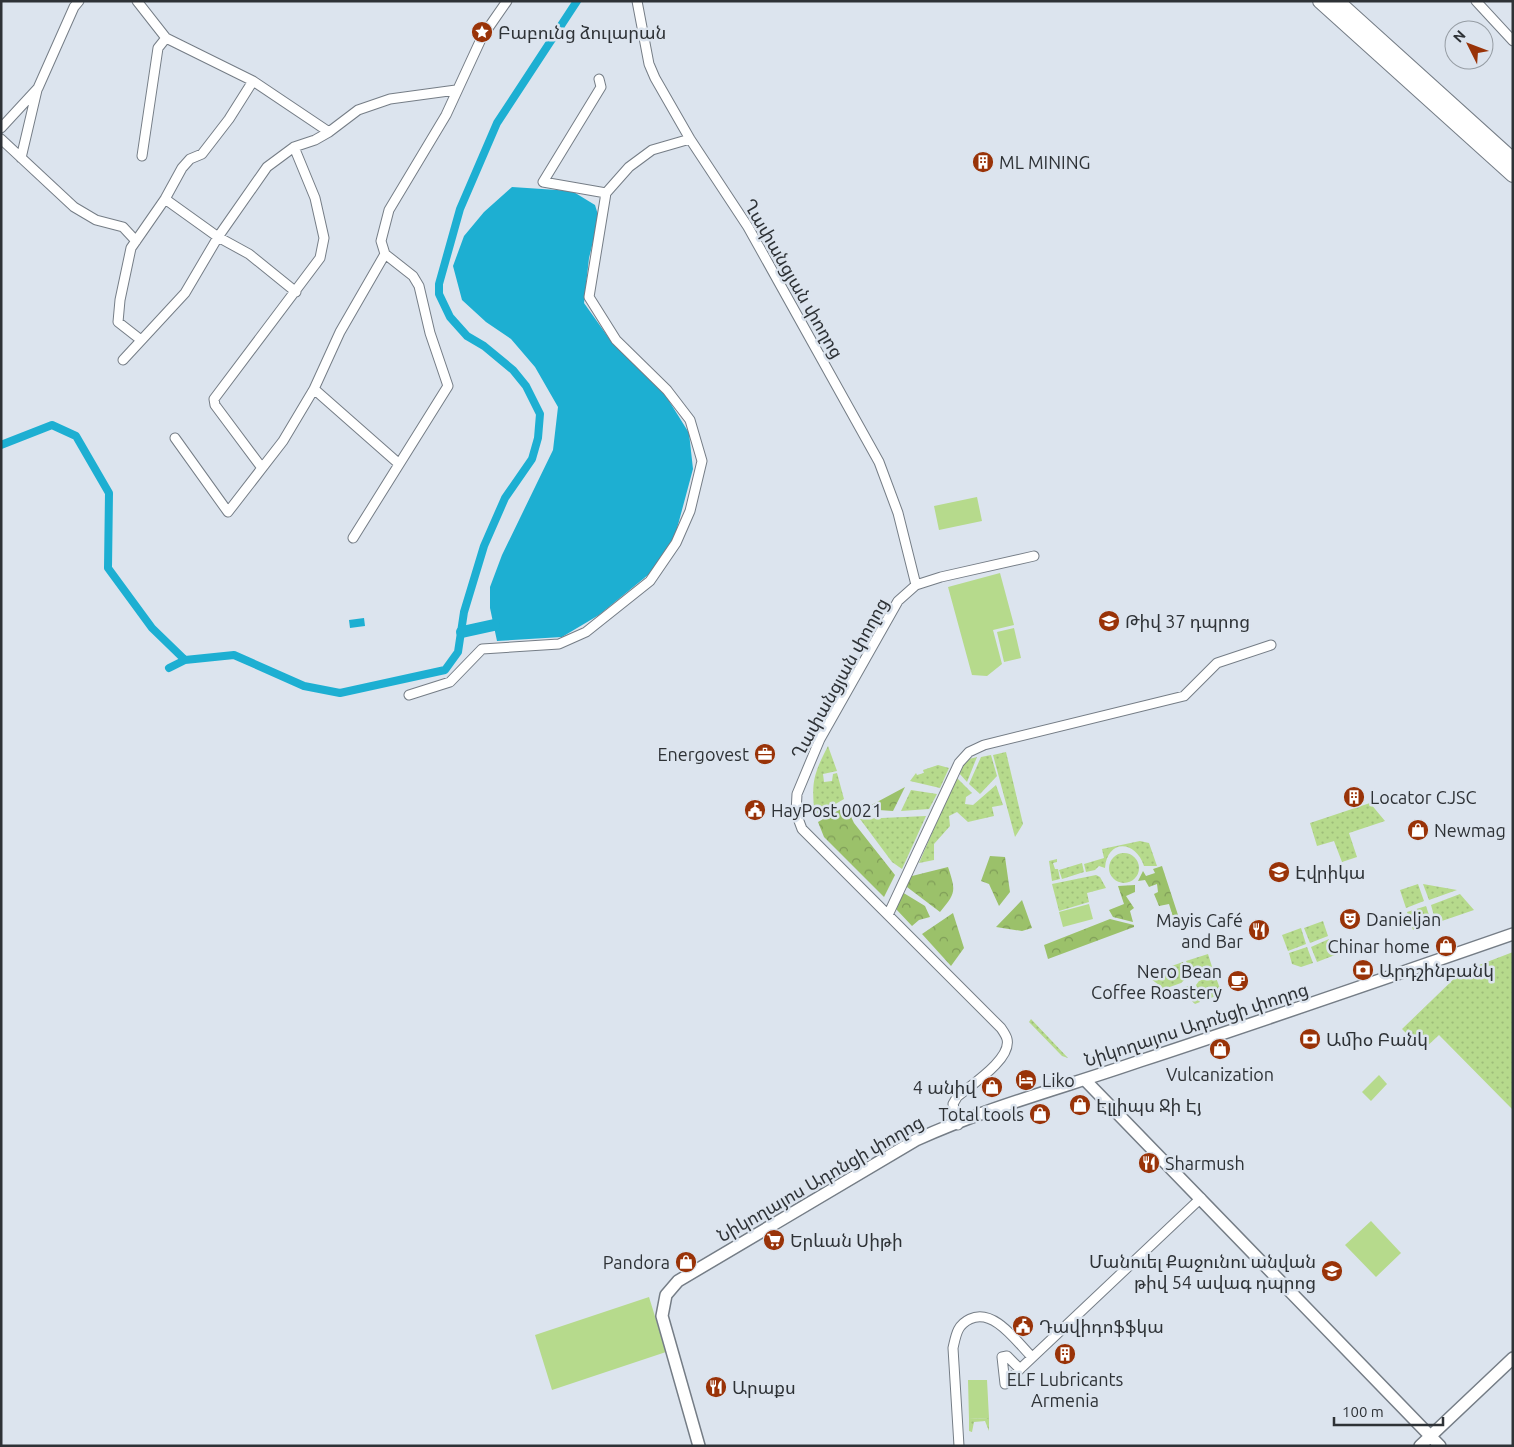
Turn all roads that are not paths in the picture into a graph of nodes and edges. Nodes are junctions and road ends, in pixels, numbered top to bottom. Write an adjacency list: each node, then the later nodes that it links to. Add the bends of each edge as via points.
1 (79, 1): 12 (street)
2 (137, 1): 8 (street)
3 (507, 1): 13 (street, via 482,37)
4 (637, 1): 17 (street, Ղափանցյան փողոց, via 649,64)
5 (1320, 1): 22 (main road)
6 (1337, 1): 21 (main road)
7 (1476, 1): 9 (street)
8 (166, 38): 11 (street); 19 (street, via 158,48)
9 (1513, 42)
10 (599, 79): 23 (street, via 601,88 544,182)
11 (253, 81): 15 (street); 24 (street, via 206,149 182,168)
12 (38, 88): 14 (street); 20 (street)
13 (456, 90): 15 (street, via 390,99 358,110); 27 (street, via 446,114 389,210 381,241)
14 (1, 128)
15 (329, 132): 18 (street)
16 (1, 139): 20 (street)
17 (690, 139): 23 (street, via 652,150 629,167); 37 (street, Ղափանցյան փողոց, via 748,228 879,462 898,513)
18 (294, 147): 25 (street, via 268,167); 28 (street, via 315,198 324,238 320,258)
19 (142, 156)
20 (21, 158): 26 (street, via 74,206 96,220 123,227)
21 (1513, 160)
22 (1513, 175)
23 (606, 193): 39 (street, via 589,297 616,340 667,390 690,420 702,461 690,512 676,543 650,581 586,632 559,644 482,649 450,682)
24 (166, 199): 25 (street); 26 (street)
25 (218, 237): 28 (street, via 250,254); 29 (street, via 184,293)
26 (136, 241): 29 (street, via 131,248 118,322)
27 (386, 254): 31 (street, via 340,332); 33 (street, via 414,276 419,286 430,333 448,386)
28 (296, 292): 34 (street, via 214,399 215,405)
29 (141, 340): 30 (street)
30 (123, 360)
31 (314, 389): 33 (street); 34 (street, via 283,441)
32 (175, 438): 34 (street, via 228,512)
33 (398, 462): 35 (street)
34 (262, 468)
35 (353, 538)
36 (1034, 556): 37 (street)
37 (916, 585): 40 (street, Ղափանցյան փողոց, via 892,611 820,739 797,794 796,813 802,829)
38 (1271, 645): 40 (street, via 1217,663 1184,696 984,744 969,752 958,762)
39 (408, 695)
40 (888, 915): 44 (street, Ղափանցյան փողոց, via 1001,1028 1007,1038 1003,1058 953,1104)
41 (1513, 934): 43 (street, Նիկողայոս Ադոնցի փողոց)
42 (1513, 940): 43 (street, Նիկողայոս Ադոնցի փողոց)
43 (1084, 1082): 44 (street, Նիկողայոս Ադոնցի փողոց); 45 (street)
44 (958, 1124): 46 (street, Նիկողայոս Ադոնցի փողոց, via 917,1143 749,1242 677,1285)
45 (1199, 1200): 47 (street); 51 (street)
46 (667, 1296): 52 (street, via 662,1316); 53 (street, via 668,1326)
47 (1032, 1357): 50 (street); 54 (street, via 990,1317 981,1315 962,1323 953,1348)
48 (1513, 1358): 51 (street)
49 (1513, 1362): 51 (street)
50 (1020, 1369)
51 (1429, 1442)
52 (699, 1446)
53 (703, 1446)
54 (959, 1446)

